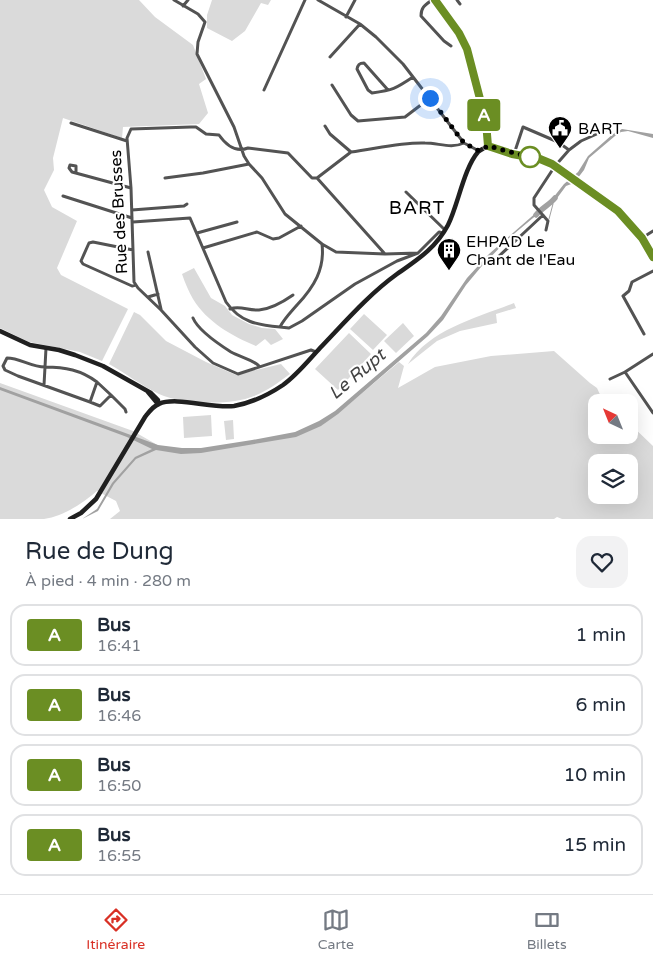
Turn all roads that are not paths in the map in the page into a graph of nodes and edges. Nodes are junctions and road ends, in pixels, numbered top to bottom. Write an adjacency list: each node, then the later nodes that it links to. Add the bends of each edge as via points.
1 (174, 0): 9 (street)
2 (188, 0): 9 (street)
3 (305, 0): 16 (street)
4 (318, 0): 10 (street)
5 (355, 0): 10 (street)
6 (433, 0): 12 (street, via 421,10 421,16); 24 (main road, via 459,33 467,49 486,122)
7 (456, 0): 8 (street)
8 (460, 4)
9 (183, 6): 25 (street, via 203,18 206,25 196,54 234,127)
10 (346, 16): 11 (street)
11 (360, 24): 13 (street); 14 (street)
12 (451, 46)
13 (330, 57)
14 (413, 76): 17 (street, via 395,89); 18 (street)
15 (332, 85): 18 (street, via 358,121 405,117)
16 (264, 90)
17 (388, 90): 17 (street, via 364,62 358,66 368,90 372,93)
18 (430, 98): 23 (street)
19 (71, 123): 22 (street)
20 (325, 126): 28 (street)
21 (608, 129): 26 (street)
22 (127, 141): 25 (street, Rue des Brusses, via 130,129 196,127 206,134 218,135 225,143); 35 (street, Rue des Brusses)
23 (464, 143): 27 (street); 28 (street, via 449,146 426,143)
24 (488, 146): 27 (main road); 29 (main road)
25 (242, 150): 30 (street); 34 (street, via 288,153 312,178)
26 (569, 150): 29 (street, via 523,127); 31 (street)
27 (479, 151): 45 (main road, via 471,163)
28 (350, 152): 34 (street)
29 (514, 154): 31 (main road, via 540,159)
30 (249, 164): 33 (street); 43 (street, via 285,214)
31 (555, 166): 40 (street, via 534,198 534,205); 48 (main road, via 618,211)
32 (76, 173): 35 (street)
33 (165, 178)
34 (318, 178): 54 (street)
35 (131, 188): 39 (street, Rue des Brusses)
36 (406, 192): 45 (street)
37 (63, 196): 41 (street)
38 (187, 204): 39 (street)
39 (132, 210): 41 (street, Rue des Brusses)
40 (542, 214): 44 (street, via 548,221); 56 (street)
41 (132, 220): 47 (street, via 190,218); 51 (street, Rue des Brusses)
42 (238, 222): 47 (street)
43 (301, 226): 49 (street); 50 (street, via 279,238 273,239 257,232)
44 (546, 230)
45 (444, 231): 53 (street); 69 (main road, via 441,239 427,253 367,299)
46 (653, 231): 48 (street)
47 (197, 233): 50 (street)
48 (642, 238): 55 (main road)
49 (322, 244): 54 (street, via 336,252); 65 (street, via 324,258 316,281)
50 (203, 248): 62 (street)
51 (133, 250): 58 (street, Rue des Brusses); 58 (street, via 93,242 89,243 81,261)
52 (148, 252): 59 (street)
53 (418, 253): 54 (street); 65 (street, via 355,284 289,328)
54 (385, 254)
55 (653, 257)
56 (497, 258)
57 (653, 271): 67 (street, via 632,282 623,296)
58 (136, 286): 61 (street, Rue des Brusses)
59 (158, 294): 61 (street); 63 (street)
60 (293, 295): 62 (street, via 258,310)
61 (148, 297): 63 (street, Rue des Brusses)
62 (230, 308): 65 (street, via 256,325)
63 (161, 310): 71 (street, Rue des Brusses, via 213,363 238,374)
64 (193, 318): 71 (street, via 203,330 231,351)
65 (280, 327)
66 (0, 331): 68 (main road, via 30,345)
67 (644, 334)
68 (46, 348): 72 (street); 79 (main road, via 65,351 103,366 144,390)
69 (317, 352): 71 (street, Rue des Brusses, via 311,350); 79 (main road, via 287,382 247,403 221,407 175,402)
70 (653, 354): 73 (street)
71 (259, 366)
72 (45, 367): 75 (street, via 74,369); 76 (street); 76 (street, via 15,358 7,358 3,366 5,370)
73 (624, 372): 74 (street); 81 (street)
74 (610, 379)
75 (97, 382): 77 (street); 78 (street)
76 (44, 385): 78 (street)
77 (111, 395): 78 (street, via 100,406); 80 (street)
78 (90, 402)
79 (158, 404): 82 (main road, via 150,411 96,499 82,513)
80 (126, 412)
81 (653, 413)
82 (70, 519)

